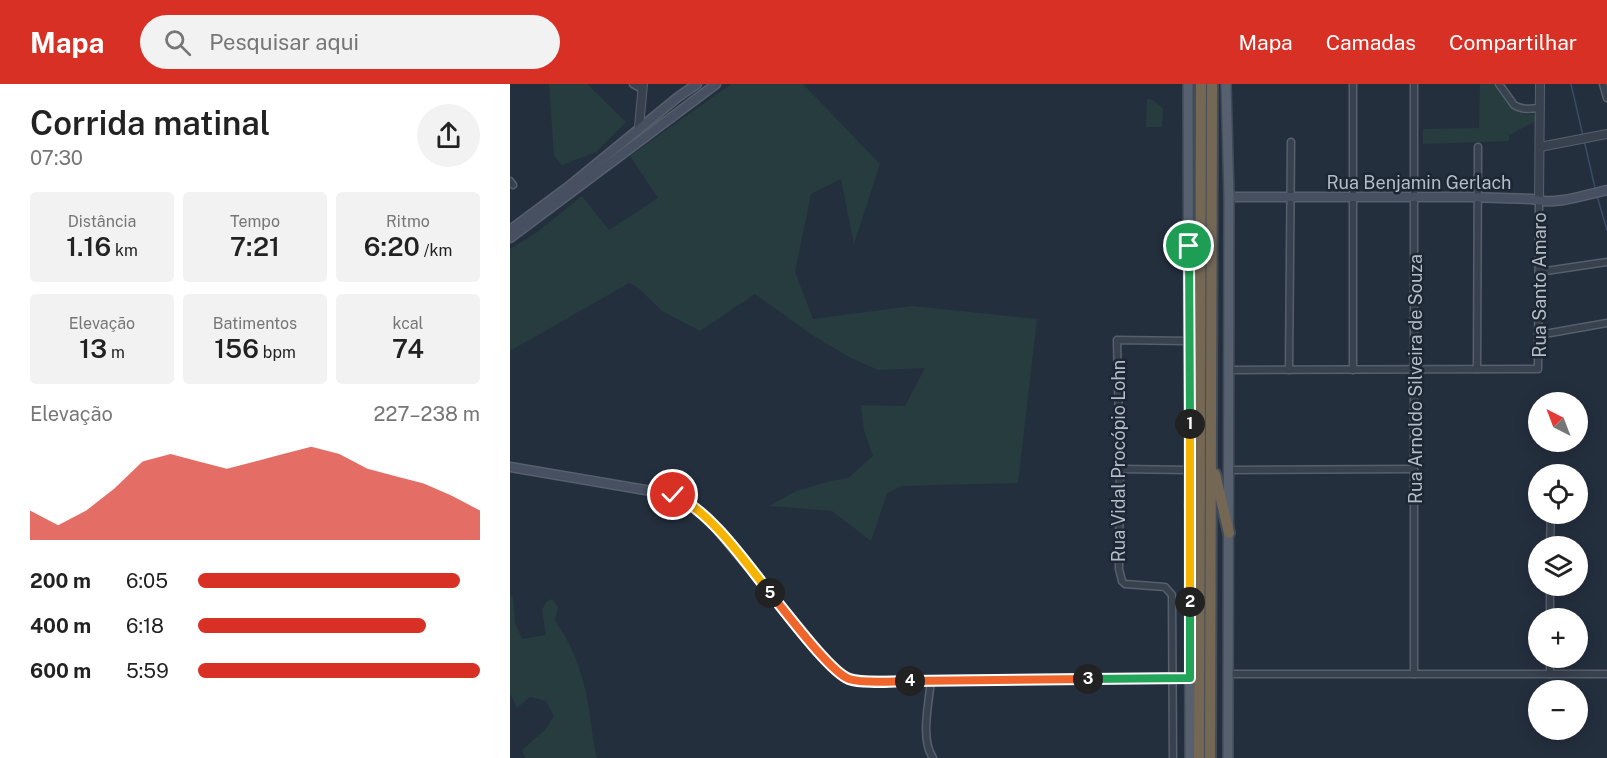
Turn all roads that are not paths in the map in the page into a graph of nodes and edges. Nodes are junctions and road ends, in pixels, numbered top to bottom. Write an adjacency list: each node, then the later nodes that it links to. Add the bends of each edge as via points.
1 (633, 84): 13 (street)
2 (697, 84): 16 (main road)
3 (716, 84): 29 (main road)
4 (1188, 84): 34 (main road)
5 (1201, 84): 40 (highway)
6 (1212, 84): 41 (highway)
7 (1227, 84): 22 (main road)
8 (1353, 84): 24 (street)
9 (1414, 84): 25 (street, Rua Arnoldo Silveira de Souza)
10 (1499, 84): 15 (street, via 1514,105)
11 (1539, 84): 15 (street)
12 (1603, 84): 14 (street)
13 (642, 87): 16 (street)
14 (1607, 98)
15 (1540, 108): 20 (street)
16 (639, 127): 28 (main road)
17 (1607, 134): 20 (street)
18 (1291, 142): 23 (street)
19 (1478, 147): 26 (street)
20 (1540, 147): 27 (street)
21 (1605, 191): 27 (main road, Rua Benjamin Gerlach)
22 (1229, 197): 23 (main road, Rua Benjamin Gerlach); 37 (main road)
23 (1290, 197): 24 (main road, Rua Benjamin Gerlach); 38 (street)
24 (1353, 197): 25 (main road, Rua Benjamin Gerlach); 39 (street)
25 (1415, 197): 26 (main road, Rua Benjamin Gerlach); 35 (street, Rua Arnoldo Silveira de Souza)
26 (1477, 198): 27 (main road, Rua Benjamin Gerlach); 36 (street)
27 (1539, 201): 31 (street, Rua Santo Amaro)
28 (510, 230)
29 (510, 238)
30 (1607, 262): 31 (street)
31 (1539, 272): 33 (street, Rua Santo Amaro)
32 (1607, 323): 33 (street)
33 (1539, 336): 36 (street, Rua Santo Amaro, via 1539,369)
34 (1190, 341): 43 (street, Rua Vidal Procópio Lohn, via 1117,340); 45 (main road)
35 (1415, 369): 36 (street); 39 (street); 44 (street, Rua Arnoldo Silveira de Souza)
36 (1477, 369)
37 (1229, 370): 38 (street); 46 (main road)
38 (1289, 370): 39 (street)
39 (1353, 370)
40 (1199, 434): 47 (highway); 60 (highway)
41 (1211, 459): 48 (highway); 61 (highway)
42 (510, 467): 56 (main road, via 682,499 717,529 844,677 865,681)
43 (1120, 469): 45 (street); 54 (street, Rua Vidal Procópio Lohn, via 1122,581 1164,587 1172,595)
44 (1414, 469): 46 (street); 51 (street, Rua Arnoldo Silveira de Souza)
45 (1190, 470): 47 (main road)
46 (1229, 470): 48 (main road)
47 (1190, 506): 55 (main road)
48 (1229, 533): 50 (main road)
49 (1550, 668): 52 (street)
50 (1228, 674): 51 (street); 62 (main road)
51 (1414, 674): 52 (street)
52 (1550, 674): 53 (street)
53 (1607, 674)
54 (1173, 678): 55 (main road); 56 (main road); 58 (street)
55 (1190, 678): 59 (main road)
56 (931, 681): 57 (street, via 927,744)
57 (933, 758)
58 (1173, 758)
59 (1190, 758)
60 (1199, 758)
61 (1210, 758)
62 (1228, 758)

